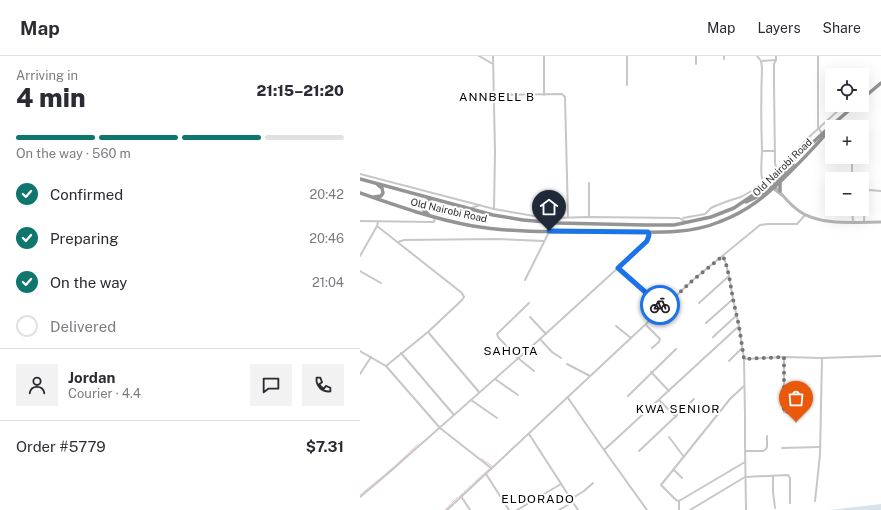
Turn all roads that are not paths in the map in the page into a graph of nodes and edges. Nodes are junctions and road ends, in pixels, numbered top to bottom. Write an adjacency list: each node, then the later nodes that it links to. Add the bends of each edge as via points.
1 (479, 56): 13 (street)
2 (493, 56): 13 (street)
3 (544, 56): 19 (street)
4 (627, 56): 16 (street)
5 (696, 56): 14 (street)
6 (724, 56): 10 (street)
7 (757, 56): 12 (street)
8 (776, 56): 11 (street)
9 (818, 56): 23 (street)
10 (724, 59)
11 (776, 60): 12 (street); 29 (street)
12 (761, 61): 28 (street)
13 (493, 64): 18 (street)
14 (696, 64)
15 (881, 83): 17 (highway)
16 (627, 85)
17 (869, 93)
18 (494, 95): 19 (street); 50 (street)
19 (544, 95): 56 (street, via 562,94 565,97)
20 (836, 112): 23 (street)
21 (847, 112): 22 (highway, Old Nairobi Road)
22 (838, 120)
23 (818, 128): 25 (street); 30 (street)
24 (825, 132): 25 (highway, Old Nairobi Road)
25 (822, 134): 27 (highway, Old Nairobi Road)
26 (825, 134): 34 (highway, Old Nairobi Road)
27 (804, 150): 32 (highway, Old Nairobi Road); 39 (highway)
28 (762, 151): 29 (street); 37 (street)
29 (775, 151): 32 (street)
30 (795, 152)
31 (360, 174): 47 (street)
32 (777, 175): 38 (highway, Old Nairobi Road)
33 (360, 179): 35 (highway, Old Nairobi Road)
34 (780, 181): 39 (highway, Old Nairobi Road); 41 (highway)
35 (374, 183): 44 (highway, via 382,188 383,193 381,196); 45 (highway, Old Nairobi Road)
36 (589, 183): 55 (street)
37 (762, 183): 38 (street); 57 (street, via 742,198 715,206 705,214)
38 (765, 187): 46 (highway, Old Nairobi Road)
39 (773, 187): 41 (street); 43 (street); 46 (highway, via 757,198); 51 (highway, Old Nairobi Road, via 750,207)
40 (881, 191): 61 (street, via 866,192)
41 (780, 192): 43 (street)
42 (360, 194): 44 (highway, Old Nairobi Road)
43 (783, 196): 52 (street)
44 (370, 197): 54 (highway, Old Nairobi Road)
45 (437, 200): 48 (highway, Old Nairobi Road); 54 (highway, via 428,200 422,205 424,212)
46 (741, 204): 49 (highway, Old Nairobi Road)
47 (481, 205): 48 (street); 50 (street)
48 (470, 208): 63 (highway, Old Nairobi Road, via 535,222 644,225)
49 (734, 208): 51 (highway, via 737,210); 63 (highway, Old Nairobi Road)
50 (494, 209): 56 (street, via 540,217)
51 (736, 214): 66 (highway, Old Nairobi Road, via 698,229)
52 (805, 215): 60 (street, via 829,221); 70 (street, via 797,224 760,226)
53 (853, 216): 60 (street)
54 (434, 217): 59 (street, via 434,222); 65 (highway, Old Nairobi Road, via 474,226)
55 (589, 217): 56 (street); 57 (street)
56 (568, 218)
57 (682, 219): 63 (street)
58 (360, 221): 59 (street)
59 (378, 222): 64 (street)
60 (853, 222): 61 (street)
61 (864, 222): 62 (street)
62 (881, 222)
63 (688, 223)
64 (377, 226): 68 (street); 69 (street)
65 (549, 231): 66 (highway, Old Nairobi Road); 67 (street)
66 (648, 232): 71 (street, via 647,241)
67 (544, 241): 68 (street, via 497,239); 74 (street)
68 (398, 242): 87 (street, via 464,296)
69 (360, 256)
70 (723, 256): 73 (street); 79 (street)
71 (618, 268): 79 (street); 88 (street)
72 (360, 271): 75 (street)
73 (729, 276): 76 (street); 78 (street)
74 (525, 280)
75 (381, 283)
76 (733, 299): 80 (street); 83 (street)
77 (529, 302): 100 (street, via 497,334)
78 (699, 303)
79 (663, 308): 81 (street); 84 (street)
80 (737, 315): 86 (street); 89 (street)
81 (670, 316)
82 (530, 317): 88 (street)
83 (706, 323)
84 (646, 324): 90 (street); 92 (street, via 660,340)
85 (616, 326): 90 (street)
86 (739, 326): 94 (street); 113 (street)
87 (428, 332): 96 (street); 114 (street)
88 (546, 334): 91 (street)
89 (713, 337)
90 (631, 338): 110 (street)
91 (540, 339): 100 (street); 101 (street)
92 (652, 348)
93 (676, 349): 108 (street)
94 (742, 349): 103 (street); 104 (street)
95 (360, 351): 98 (street)
96 (401, 353): 106 (street); 121 (street)
97 (881, 356): 102 (street)
98 (371, 357): 106 (street); 109 (street)
99 (784, 357): 102 (street); 103 (street); 124 (street, via 784,412 796,413)
100 (518, 358): 107 (street); 111 (street)
101 (561, 358)
102 (822, 358): 129 (street)
103 (744, 359): 112 (street)
104 (729, 361)
105 (568, 364): 110 (street)
106 (386, 366): 125 (street)
107 (534, 371)
108 (652, 372): 113 (street); 116 (street)
109 (360, 374)
110 (590, 376): 117 (street)
111 (495, 379): 114 (street); 115 (street)
112 (744, 386): 133 (street); 134 (street, via 730,399)
113 (669, 391): 120 (street)
114 (479, 392): 119 (street)
115 (518, 395)
116 (628, 396)
117 (568, 398): 126 (street); 131 (street)
118 (694, 399): 122 (street)
119 (471, 400): 121 (street); 123 (street)
120 (659, 400): 122 (street); 131 (street)
121 (454, 416): 125 (street)
122 (676, 417): 132 (street)
123 (497, 418)
124 (796, 422)
125 (440, 428): 136 (street); 145 (street)
126 (529, 434): 136 (street); 143 (street)
127 (767, 436): 133 (street, via 766,449)
128 (669, 437): 134 (street)
129 (820, 447): 130 (street); 147 (street)
130 (782, 448)
131 (604, 450): 157 (street)
132 (639, 451)
133 (745, 451): 135 (street)
134 (684, 457): 137 (street)
135 (745, 462): 140 (street); 148 (street)
136 (491, 468): 138 (street)
137 (674, 470): 141 (street); 148 (street, via 661,485)
138 (486, 473): 144 (street); 153 (street)
139 (773, 476): 140 (street); 149 (street, via 788,475 790,478); 150 (street)
140 (745, 477): 159 (street); 160 (street)
141 (682, 478)
142 (593, 483): 146 (street)
143 (561, 484): 146 (street); 154 (street)
144 (461, 496): 151 (street); 152 (street)
145 (360, 497)
146 (572, 500): 155 (street); 156 (street)
147 (815, 500)
148 (679, 501): 158 (street)
149 (790, 503)
150 (775, 508)
151 (447, 510)
152 (470, 510)
153 (509, 510)
154 (517, 510)
155 (559, 510)
156 (578, 510)
157 (647, 510)
158 (679, 510)
159 (690, 510)
160 (746, 510)

